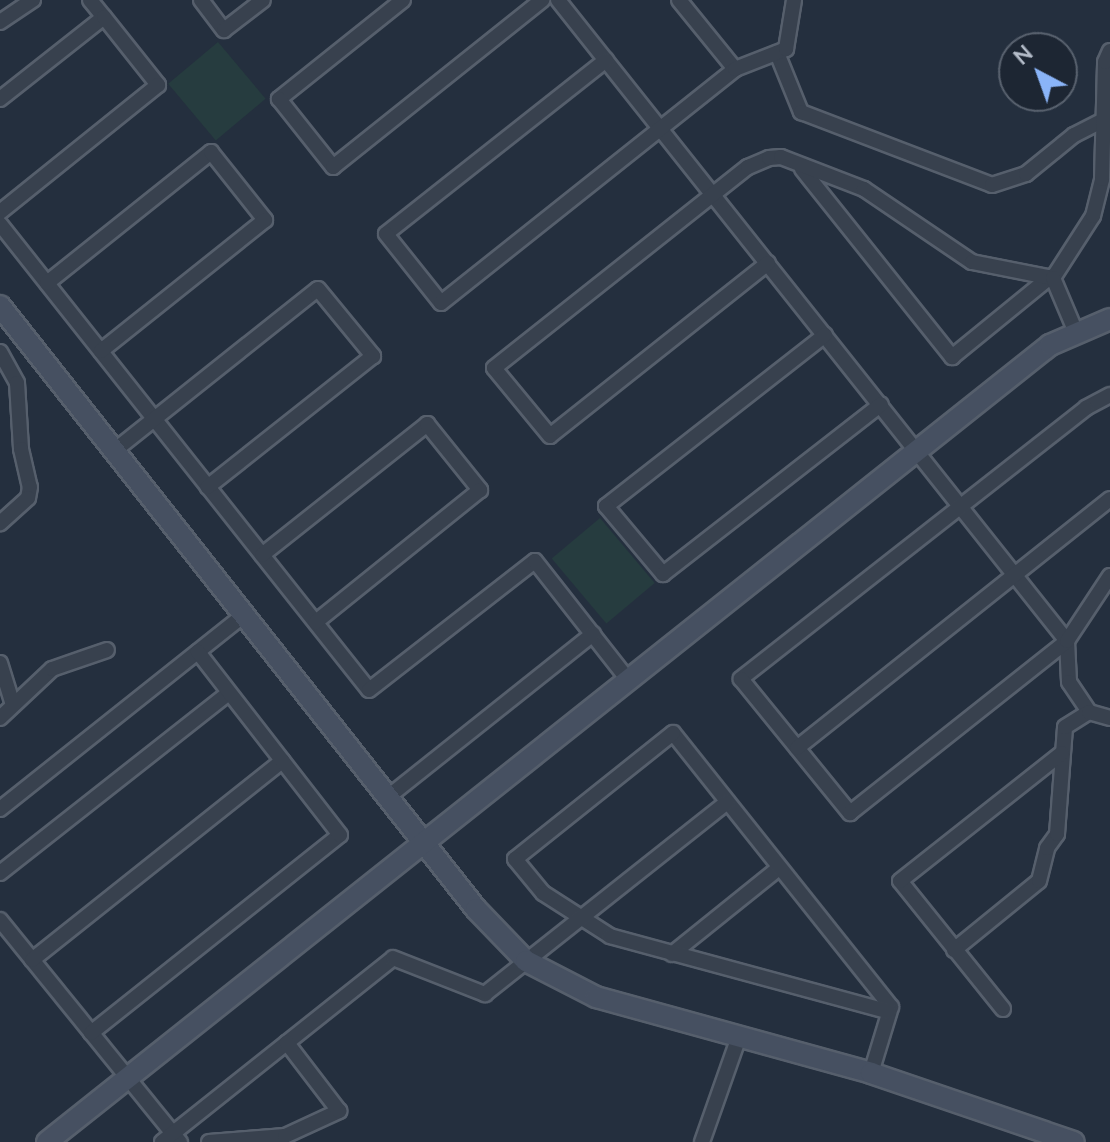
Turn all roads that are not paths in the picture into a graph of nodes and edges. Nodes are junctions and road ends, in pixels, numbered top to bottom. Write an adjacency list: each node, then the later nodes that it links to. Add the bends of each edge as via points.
1 (33, 0): 11 (street)
2 (90, 0): 10 (street)
3 (201, 0): 4 (street, via 224,30)
4 (263, 0)
5 (403, 0): 6 (street, via 279,99 333,167)
6 (542, 0)
7 (558, 0): 14 (street)
8 (679, 0): 15 (street)
9 (794, 0): 13 (street, via 786,49)
10 (104, 17): 16 (street); 21 (street, via 158,85)
11 (0, 22)
12 (1110, 51): 17 (street, via 1105,62)
13 (777, 53): 15 (street); 17 (street, via 801,112 992,185 1026,174 1074,135)
14 (606, 60): 18 (street); 18 (street, via 386,234 441,303)
15 (735, 69): 18 (street)
16 (0, 99)
17 (1106, 119): 24 (street, via 1093,216)
18 (660, 128): 20 (street)
19 (799, 166): 20 (street, via 769,158 748,167); 24 (street, via 864,189 972,262); 24 (street, via 952,357)
20 (714, 195): 23 (street); 23 (street, via 494,368 550,436)
21 (0, 212)
22 (0, 224): 25 (street)
23 (768, 263): 29 (street)
24 (1051, 278): 28 (street)
25 (47, 283): 30 (street); 30 (street, via 211,152 265,220)
26 (0, 306): 35 (street)
27 (1110, 319): 28 (street)
28 (1075, 330): 36 (street)
29 (825, 335): 33 (street); 33 (street, via 606,506 663,574)
30 (101, 351): 34 (street)
31 (0, 352): 40 (street, via 17,383 21,449 30,487 28,498)
32 (1110, 395): 39 (street)
33 (881, 404): 36 (street)
34 (154, 418): 35 (street); 37 (street); 37 (street, via 318,289 373,356)
35 (114, 451): 44 (street)
36 (918, 451): 39 (street); 51 (street)
37 (208, 487): 41 (street)
38 (1110, 499): 42 (street)
39 (962, 506): 42 (street); 57 (street, via 741,679)
40 (0, 523)
41 (262, 555): 45 (street); 45 (street, via 427,424 445,446 480,490)
42 (1015, 574): 47 (street); 57 (street)
43 (1110, 576): 47 (street)
44 (243, 616): 49 (street); 60 (street)
45 (316, 622): 46 (street, via 369,690 535,561)
46 (593, 634): 51 (street); 60 (street)
47 (1067, 641): 54 (street, via 1069,682); 57 (street, via 850,813)
48 (107, 650): 53 (street, via 52,669)
49 (198, 652): 52 (street); 62 (street)
50 (0, 663): 53 (street)
51 (629, 681): 63 (street)
52 (229, 693): 59 (street); 65 (street)
53 (13, 705): 55 (street)
54 (1089, 712): 56 (street); 58 (street, via 1065,727)
55 (0, 718)
56 (1110, 718)
57 (797, 748)
58 (1062, 753): 68 (street, via 1057,834 1047,848 1039,881); 68 (street, via 900,881)
59 (282, 761): 70 (street); 74 (street, via 340,835)
60 (388, 797): 63 (street)
61 (727, 802): 64 (street); 67 (street); 67 (street, via 673,733 515,859 543,893)
62 (0, 809)
63 (424, 843): 71 (street, via 499,936); 78 (street)
64 (779, 868): 69 (street); 73 (street, via 891,1007)
65 (0, 873)
66 (0, 920): 70 (street)
67 (579, 921): 69 (street); 71 (street)
68 (954, 950): 72 (street)
69 (672, 954): 73 (street)
70 (32, 960): 74 (street)
71 (526, 961): 75 (street, via 596,997); 76 (street, via 485,994 393,958)
72 (1003, 1009)
73 (889, 1012): 77 (street)
74 (91, 1033): 78 (street)
75 (739, 1037): 77 (street); 83 (street)
76 (287, 1043): 79 (street); 82 (street, via 339,1111 285,1136)
77 (871, 1073): 80 (street)
78 (127, 1078): 79 (street); 81 (street)
79 (171, 1139)
80 (1068, 1141)
81 (47, 1142)
82 (209, 1142)
83 (702, 1142)

